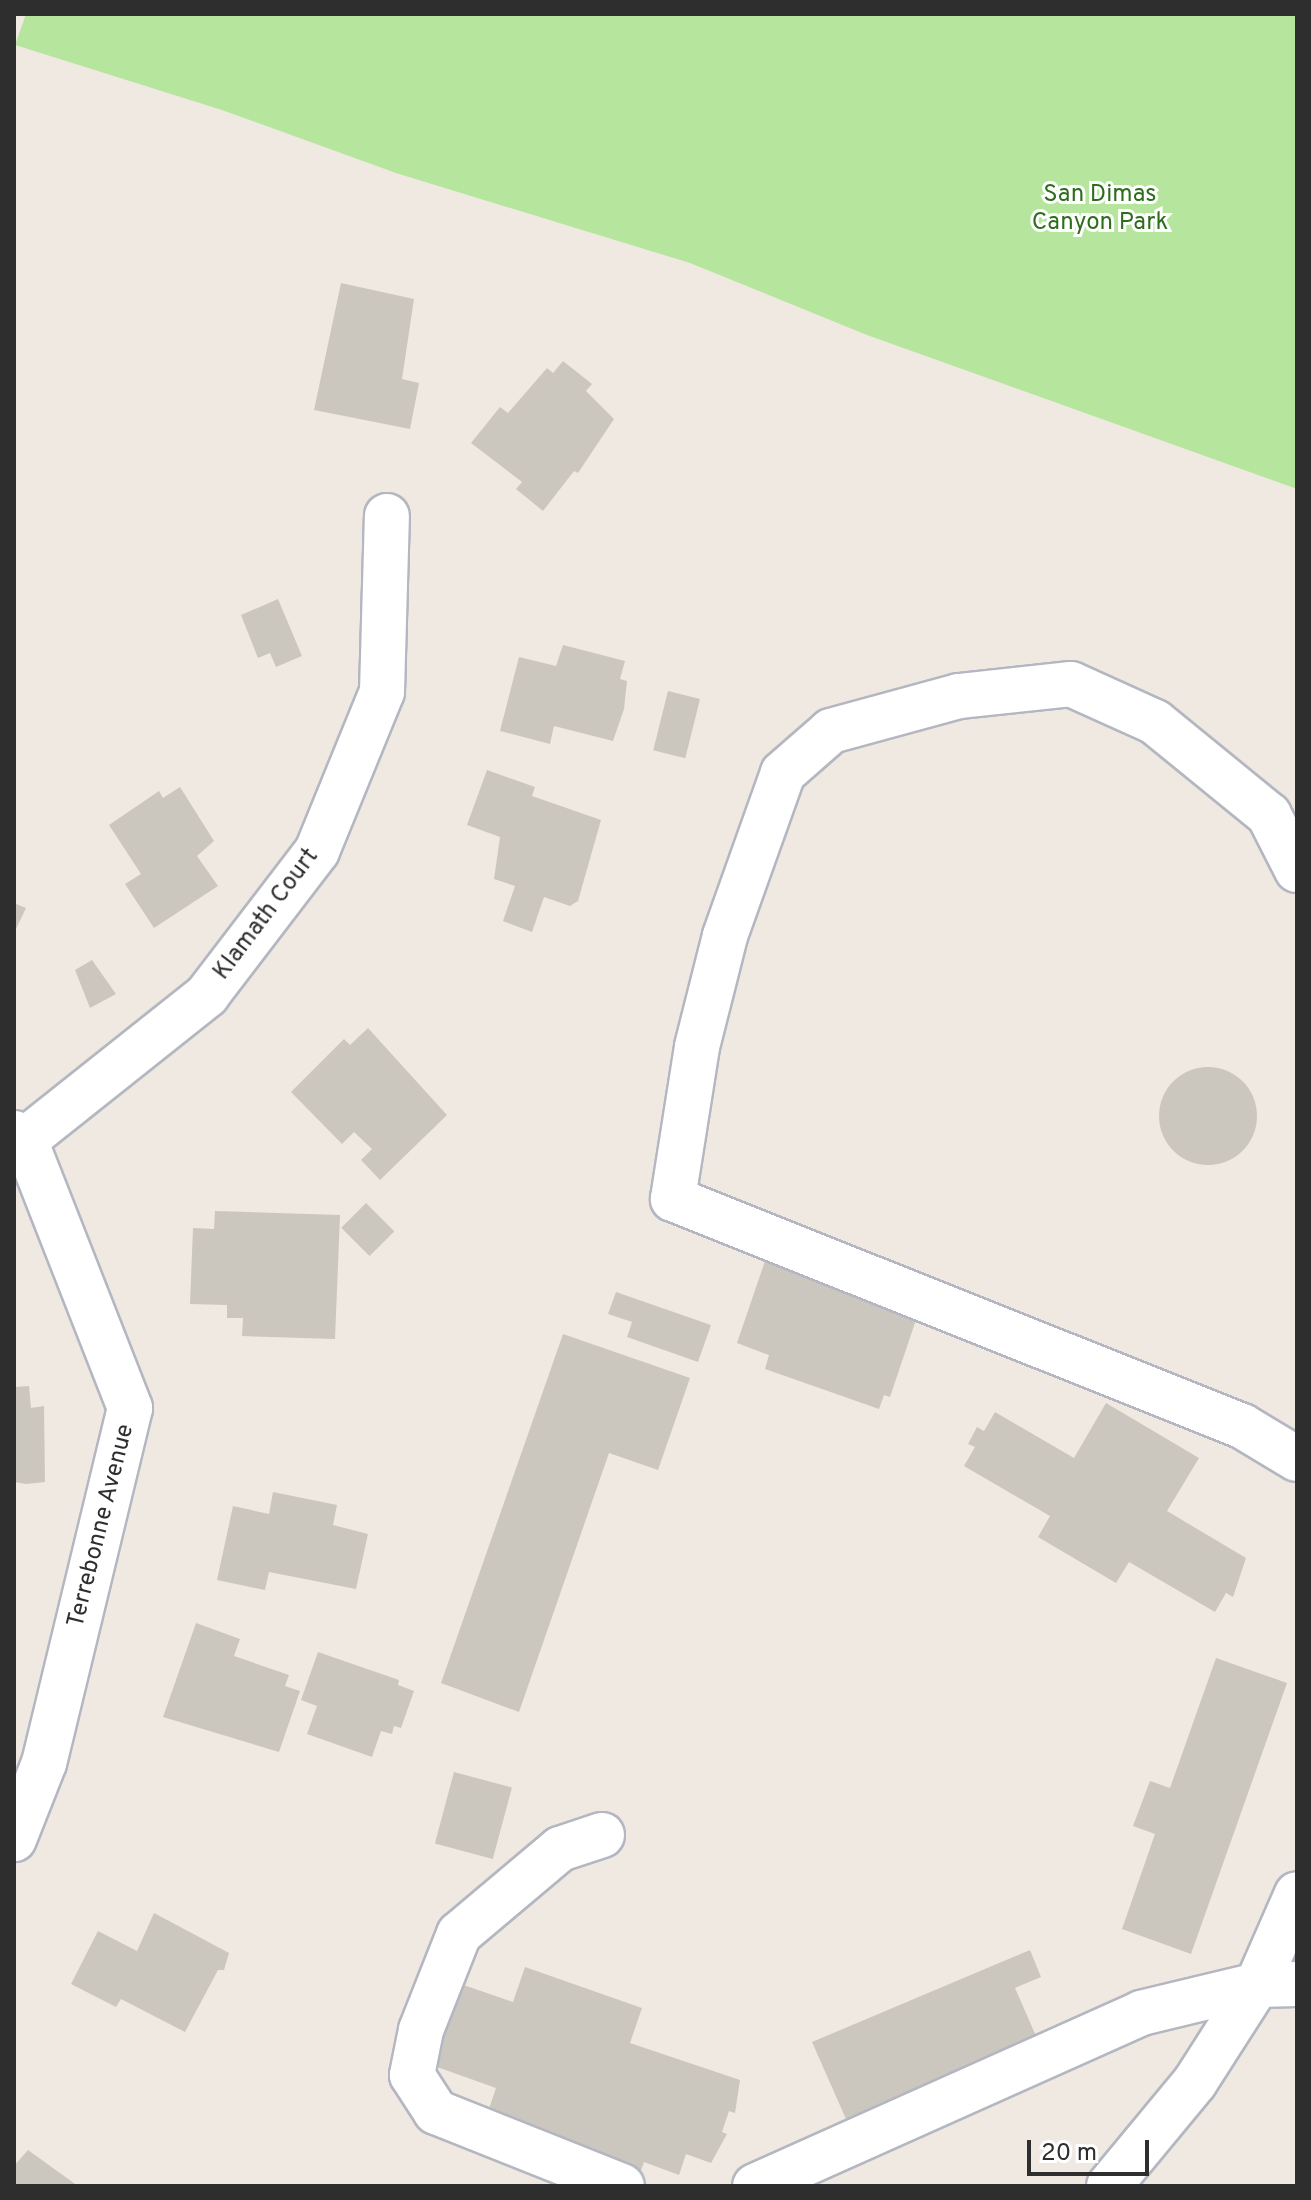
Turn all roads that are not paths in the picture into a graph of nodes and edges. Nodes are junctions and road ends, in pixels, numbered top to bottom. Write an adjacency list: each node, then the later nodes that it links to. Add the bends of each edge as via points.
1 (387, 516): 3 (street, Klamath Court, via 382,692 317,851 207,995)
2 (1297, 870): 4 (street, via 1269,815 1155,722 1071,684 959,696 831,731 783,773 725,936 697,1047 673,1199 1242,1426)
3 (19, 1136): 6 (street, Terrebonne Avenue, via 130,1408 44,1763)
4 (1297, 1459)
5 (602, 1835): 9 (street, via 560,1849 459,1934 421,2030 412,2075 436,2112)
6 (14, 1839)
7 (1297, 1894): 8 (street)
8 (1277, 1985): 10 (street, via 1141,2013); 11 (street)
9 (622, 2186)
10 (755, 2186)
11 (1109, 2186)

